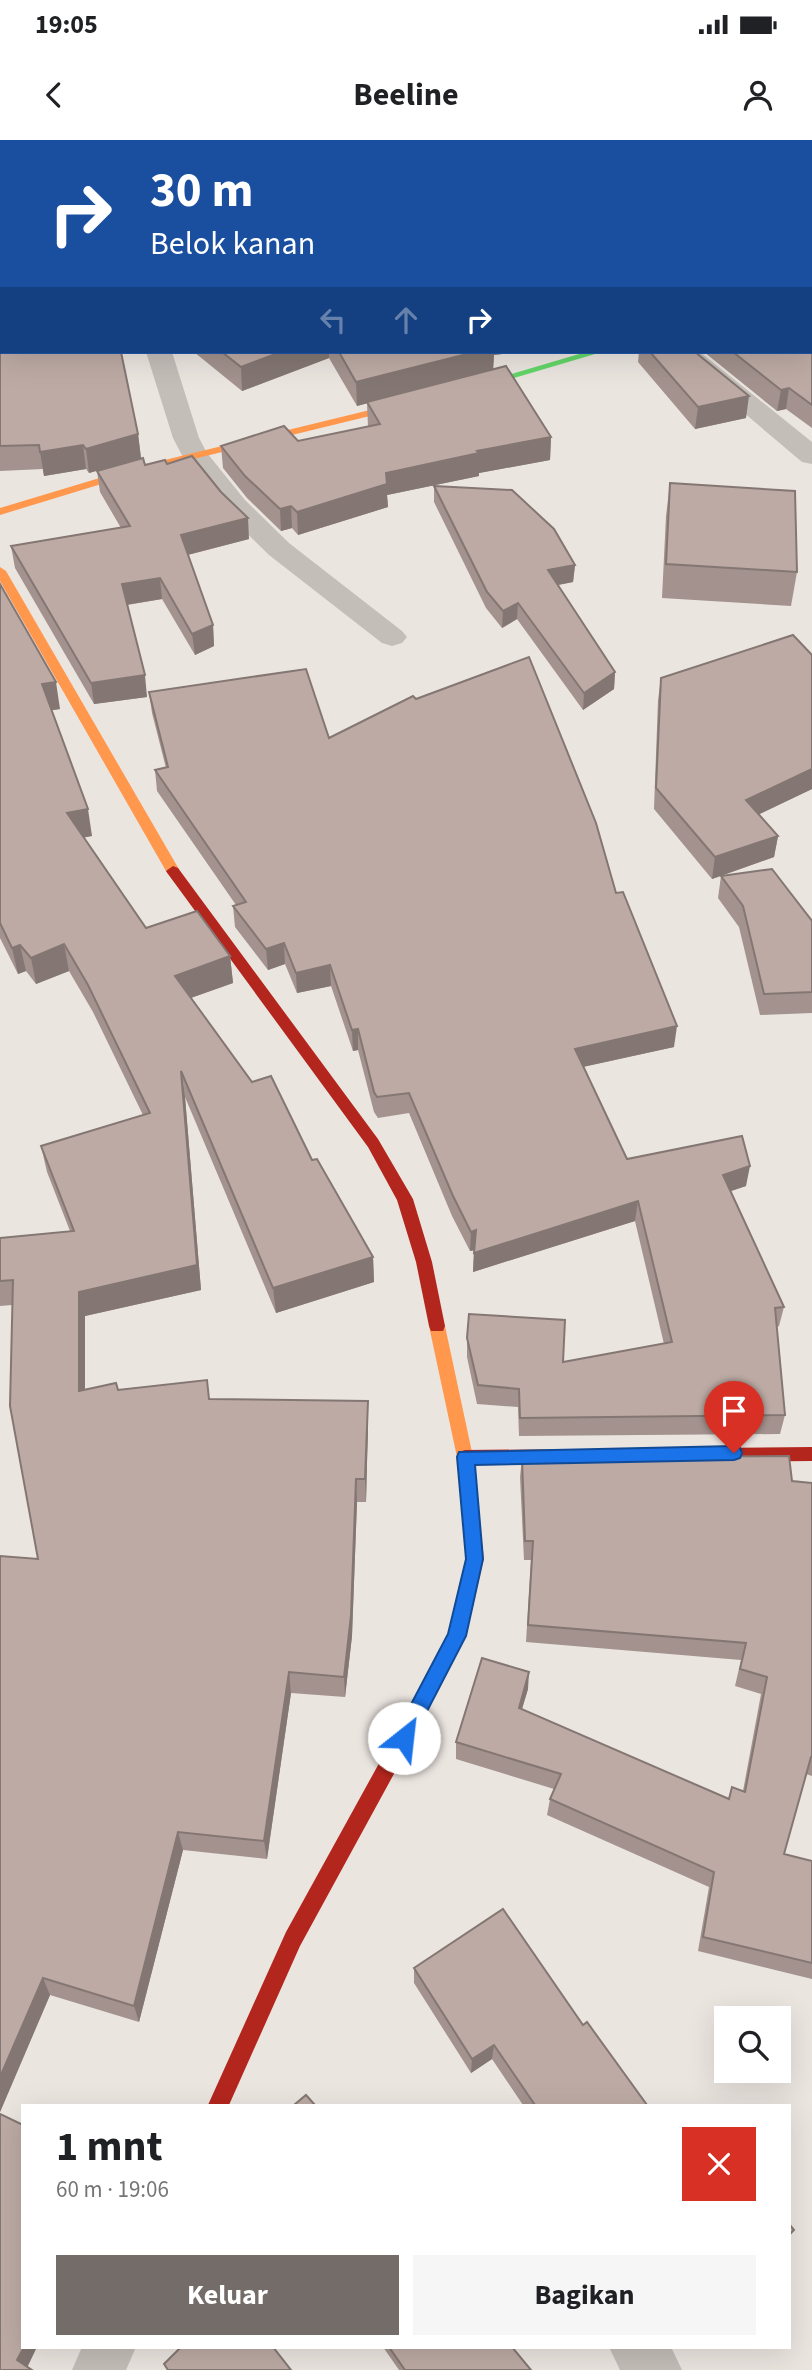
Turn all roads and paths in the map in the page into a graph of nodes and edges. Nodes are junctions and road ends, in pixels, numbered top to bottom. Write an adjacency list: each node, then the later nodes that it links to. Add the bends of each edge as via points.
1 (160, 354): 4 (street)
2 (590, 354): 4 (street, via 434,398)
3 (687, 354): 5 (street)
4 (195, 455): 6 (street); 8 (street, via 235,506 279,549)
5 (812, 456)
6 (0, 512)
7 (0, 571): 10 (street, via 164,859 373,1143 405,1199 424,1262)
8 (392, 637)
9 (812, 1454): 10 (street)
10 (465, 1457): 11 (street, via 475,1559 457,1636 293,1939)
11 (218, 2104)
12 (108, 2349): 14 (street)
13 (638, 2349): 15 (street)
14 (99, 2370)
15 (655, 2370)

